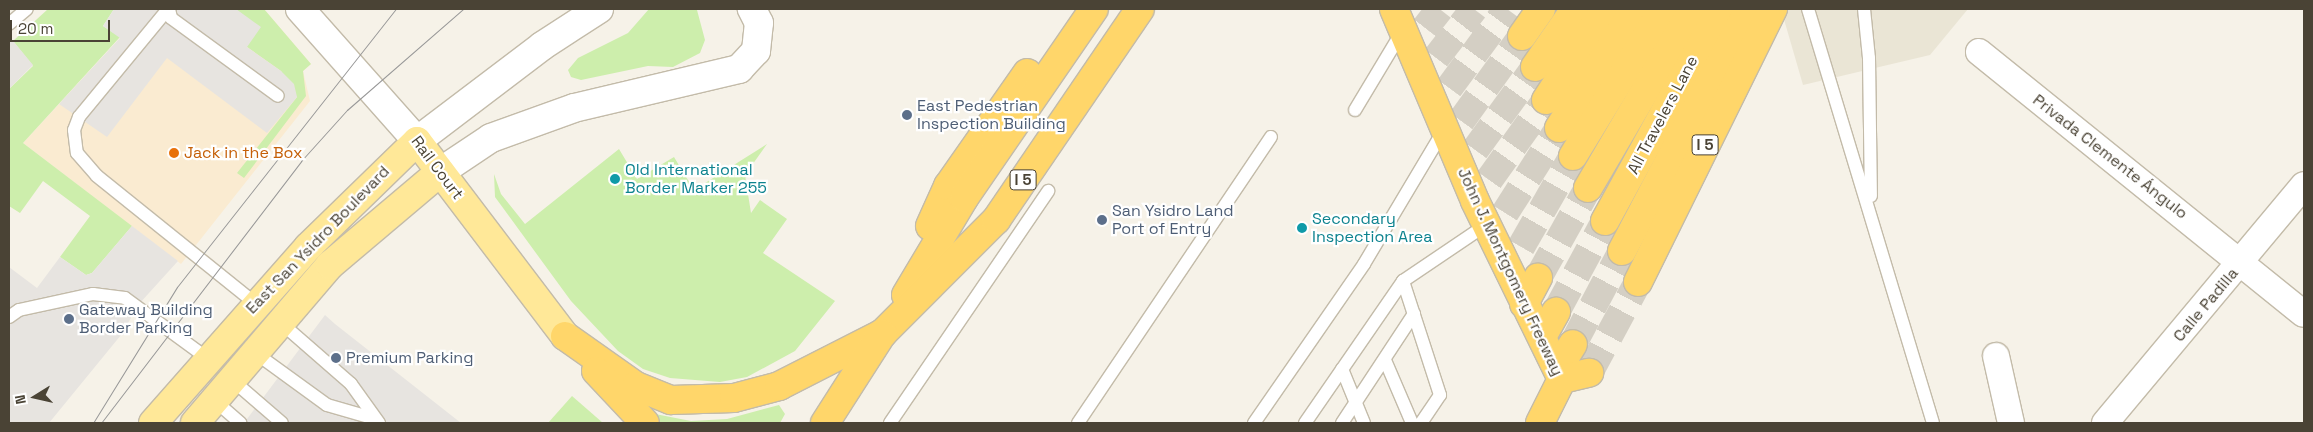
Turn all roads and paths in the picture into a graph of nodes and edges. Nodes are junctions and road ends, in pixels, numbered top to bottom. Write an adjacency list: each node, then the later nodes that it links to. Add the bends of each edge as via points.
1 (27, 9): 22 (lane)
2 (169, 9): 26 (lane, via 171,18); 48 (lane, via 78,117 74,130 78,153 97,176)
3 (300, 9): 32 (street, Rail Court)
4 (599, 9): 32 (street, East San Ysidro Boulevard, via 542,46)
5 (752, 9): 34 (street, East San Ysidro Boulevard, via 759,22 756,51 739,69 574,108 491,138)
6 (1072, 9): 55 (highway, I 5, via 948,186)
7 (1094, 9): 55 (highway, I 5, via 964,198)
8 (1117, 9): 55 (highway, I 5, via 982,210)
9 (1140, 9): 55 (highway, I 5, via 996,220)
10 (1541, 9): 23 (highway)
11 (1575, 9): 25 (highway)
12 (1605, 9): 27 (highway)
13 (1635, 9): 30 (highway)
14 (1663, 9): 33 (highway)
15 (1693, 9): 36 (highway, All Travelers Lane)
16 (1721, 9): 40 (highway, All Travelers Lane)
17 (1749, 9): 42 (highway, All Travelers Lane / I 5)
18 (1773, 9): 47 (highway, I 5)
19 (1808, 9): 39 (lane)
20 (1864, 9): 39 (lane, via 1869,58)
21 (1404, 22): 28 (lane); 29 (highway, John J. Montgomery Freeway, via 1429,67)
22 (9, 24)
23 (1522, 36)
24 (1979, 52): 43 (street, Privada Clemente Ángulo)
25 (1535, 67)
26 (278, 96)
27 (1546, 100)
28 (1355, 110)
29 (1447, 117): 38 (highway, John J. Montgomery Freeway); 78 (lane, via 1364,264)
30 (1559, 128)
31 (1271, 137): 77 (lane)
32 (417, 141): 34 (main road, Rail Court); 48 (main road, East San Ysidro Boulevard, via 361,191)
33 (1573, 156)
34 (440, 172): 54 (main road, East San Ysidro Boulevard, via 330,265); 56 (main road, Rail Court)
35 (2304, 184): 43 (street, Calle Padilla)
36 (1588, 188)
37 (1048, 191): 76 (lane)
38 (1489, 211): 44 (highway, John J. Montgomery Freeway); 46 (lane)
39 (1871, 211): 86 (lane)
40 (1605, 221)
41 (1521, 247): 44 (highway)
42 (1622, 251)
43 (2242, 262): 52 (street, Privada Clemente Ángulo); 88 (street, Calle Padilla)
44 (1507, 269): 49 (highway, John J. Montgomery Freeway)
45 (1538, 278): 49 (highway)
46 (1403, 281): 51 (lane); 63 (lane)
47 (1638, 282)
48 (256, 304): 61 (main road, East San Ysidro Boulevard)
49 (1524, 304): 57 (highway, John J. Montgomery Freeway)
50 (1556, 312): 57 (highway)
51 (1414, 314): 62 (lane); 83 (lane, via 1440,395)
52 (2304, 314)
53 (9, 317): 61 (lane, via 19,310 81,296 125,298 139,304)
54 (280, 322): 59 (main road, East San Ysidro Boulevard); 69 (lane, via 351,384)
55 (883, 333): 56 (highway, via 779,386 734,398 671,400 636,386); 75 (highway, I 5)
56 (564, 336): 74 (highway)
57 (1542, 337): 66 (highway, John J. Montgomery Freeway)
58 (1573, 344): 66 (highway)
59 (253, 352): 65 (main road, East San Ysidro Boulevard); 69 (lane, via 327,406)
60 (1996, 356): 87 (street)
61 (207, 358): 70 (main road, East San Ysidro Boulevard)
62 (1385, 360): 68 (lane); 82 (lane)
63 (1342, 369): 68 (lane); 79 (lane)
64 (1589, 372): 66 (highway)
65 (231, 379): 67 (main road, East San Ysidro Boulevard); 73 (lane)
66 (1557, 399): 84 (highway); 85 (highway, John J. Montgomery Freeway)
67 (214, 400): 71 (main road, East San Ysidro Boulevard); 72 (lane)
68 (1356, 403): 80 (lane); 81 (lane)
69 (376, 420)
70 (153, 423)
71 (195, 423)
72 (240, 423)
73 (282, 423)
74 (645, 423)
75 (825, 423)
76 (890, 423)
77 (1078, 423)
78 (1254, 423)
79 (1305, 423)
80 (1342, 423)
81 (1364, 423)
82 (1412, 423)
83 (1421, 423)
84 (1522, 423)
85 (1540, 423)
86 (1933, 423)
87 (2011, 423)
88 (2105, 423)

